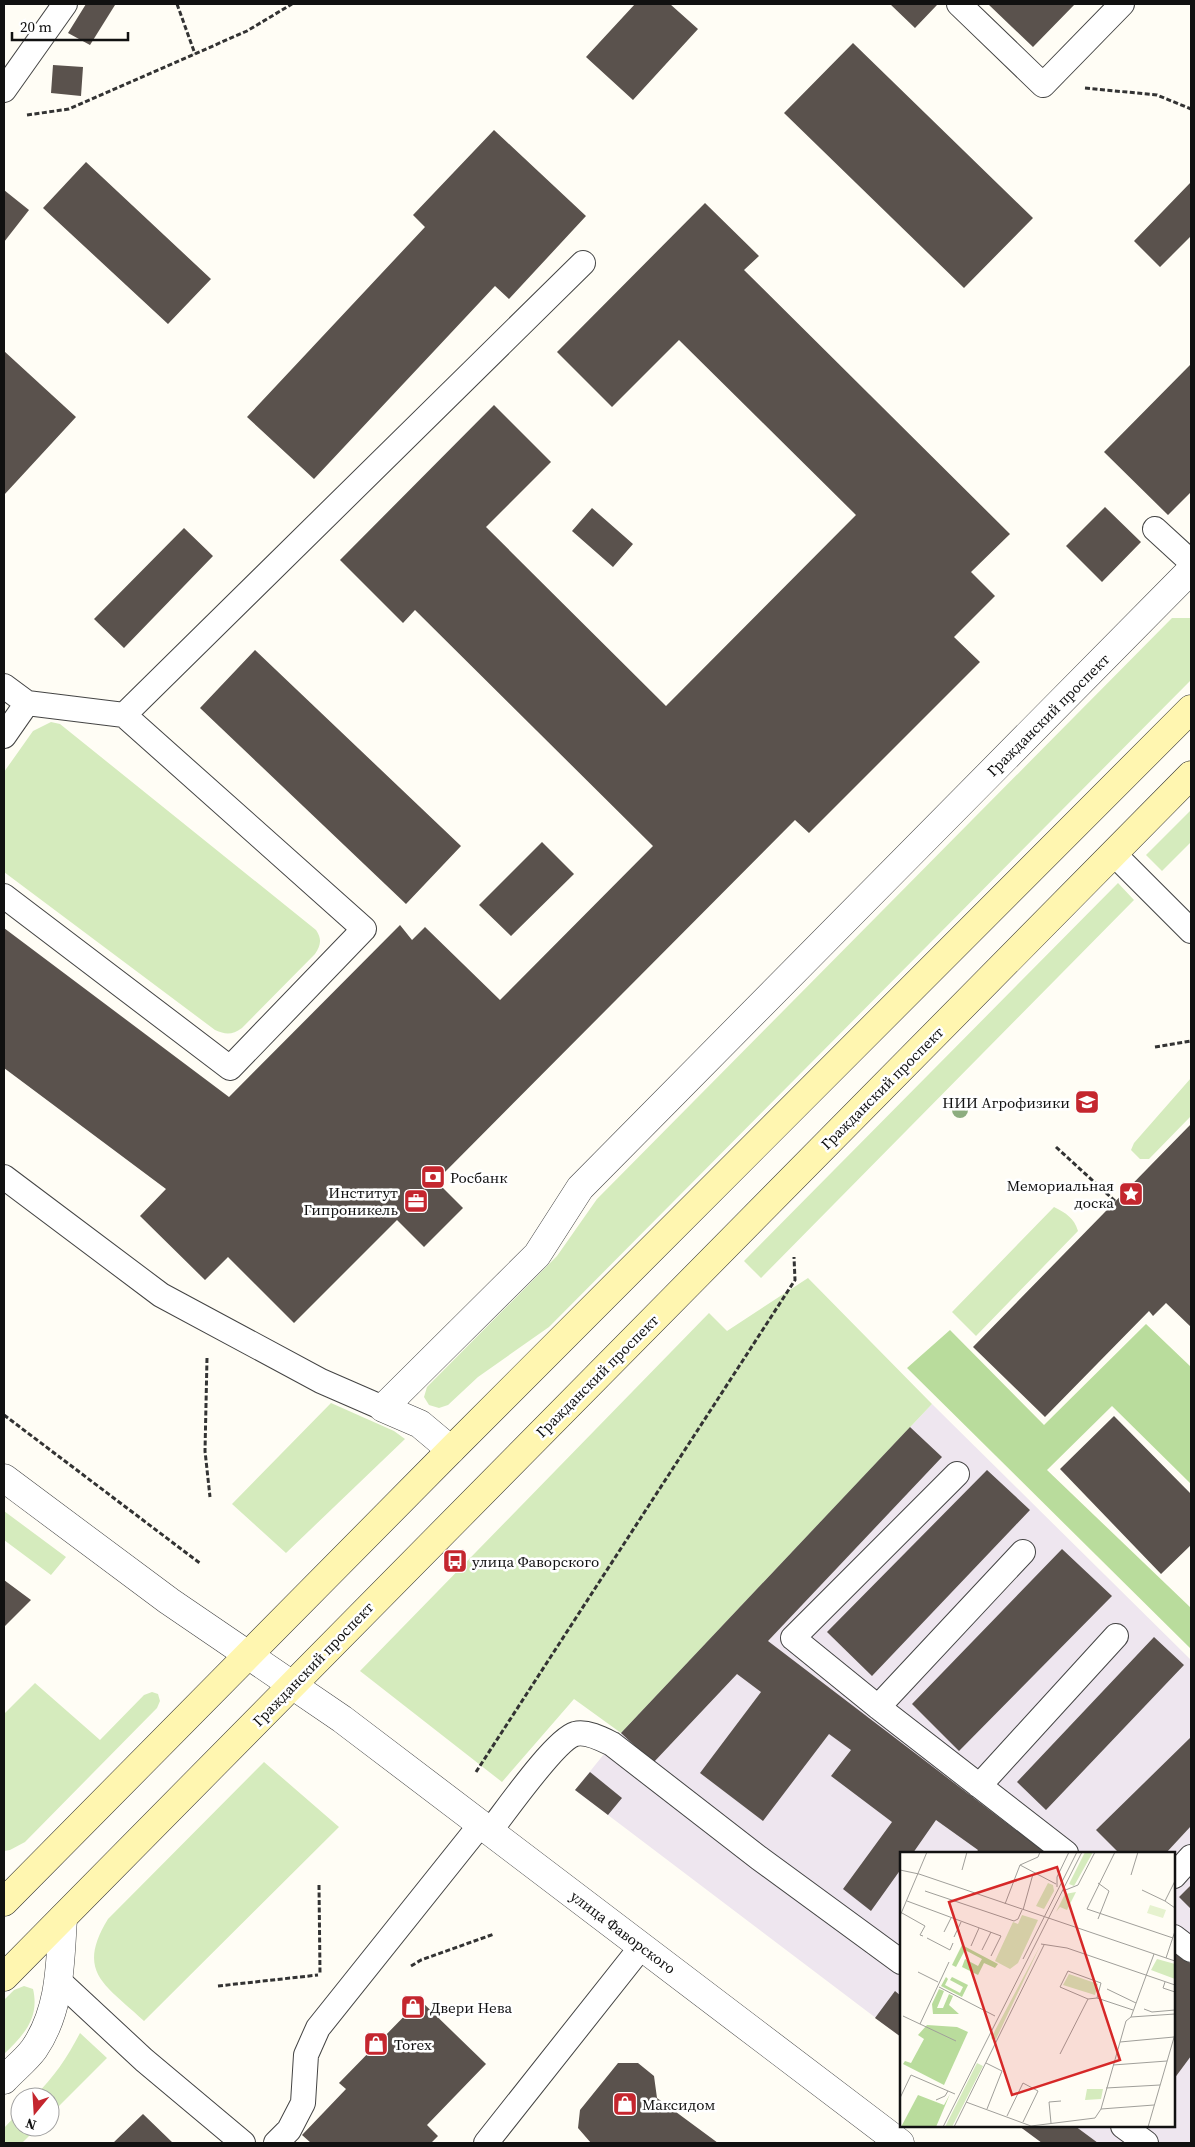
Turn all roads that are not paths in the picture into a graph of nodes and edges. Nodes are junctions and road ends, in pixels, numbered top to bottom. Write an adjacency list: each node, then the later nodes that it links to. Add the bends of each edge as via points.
1 (65, 4): 4 (lane)
2 (959, 4): 3 (lane, via 1043,85)
3 (1122, 4)
4 (4, 90)
5 (583, 263): 12 (lane)
6 (1155, 528): 7 (lane)
7 (1191, 562)
8 (1191, 570): 19 (street, Гражданский проспект, via 580,1188 537,1255)
9 (4, 686): 10 (lane)
10 (27, 703): 12 (lane); 13 (lane)
11 (1191, 709): 20 (main road)
12 (124, 715): 16 (lane, via 364,929 230,1068)
13 (4, 736)
14 (1191, 776): 15 (main road, Гражданский проспект)
15 (1114, 854): 17 (lane); 26 (main road, Гражданский проспект)
16 (4, 896)
17 (1191, 931)
18 (4, 1177): 19 (lane, via 161,1295 321,1381)
19 (383, 1408): 20 (street, via 420,1424)
20 (451, 1450): 25 (main road)
21 (956, 1474): 27 (lane, via 793,1638)
22 (4, 1478): 25 (street, улица Фаворского)
23 (1023, 1552): 27 (lane)
24 (1116, 1636): 28 (lane)
25 (248, 1656): 26 (street, улица Фаворского); 33 (main road)
26 (292, 1685): 29 (street, улица Фаворского); 34 (main road, Гражданский проспект)
27 (878, 1708): 28 (lane)
28 (979, 1786): 30 (lane)
29 (485, 1827): 36 (street, улица Фаворского); 38 (lane, via 558,1745 575,1734 597,1736 612,1744); 44 (lane, via 318,2028 306,2055 303,2103 289,2130)
30 (1065, 1852)
31 (1191, 1857): 32 (lane)
32 (1175, 1875)
33 (9, 1891)
34 (63, 1918): 39 (main road, Гражданский проспект); 40 (street)
35 (1175, 1937): 37 (lane)
36 (642, 1946): 45 (lane); 46 (street, улица Фаворского)
37 (1191, 1950)
38 (900, 1961)
39 (4, 1977)
40 (59, 1981): 41 (street, via 50,2020 33,2050); 43 (lane, via 144,2060)
41 (4, 2080)
42 (1124, 2127): 47 (lane)
43 (243, 2143)
44 (276, 2143)
45 (486, 2143)
46 (900, 2143)
47 (1146, 2143)

